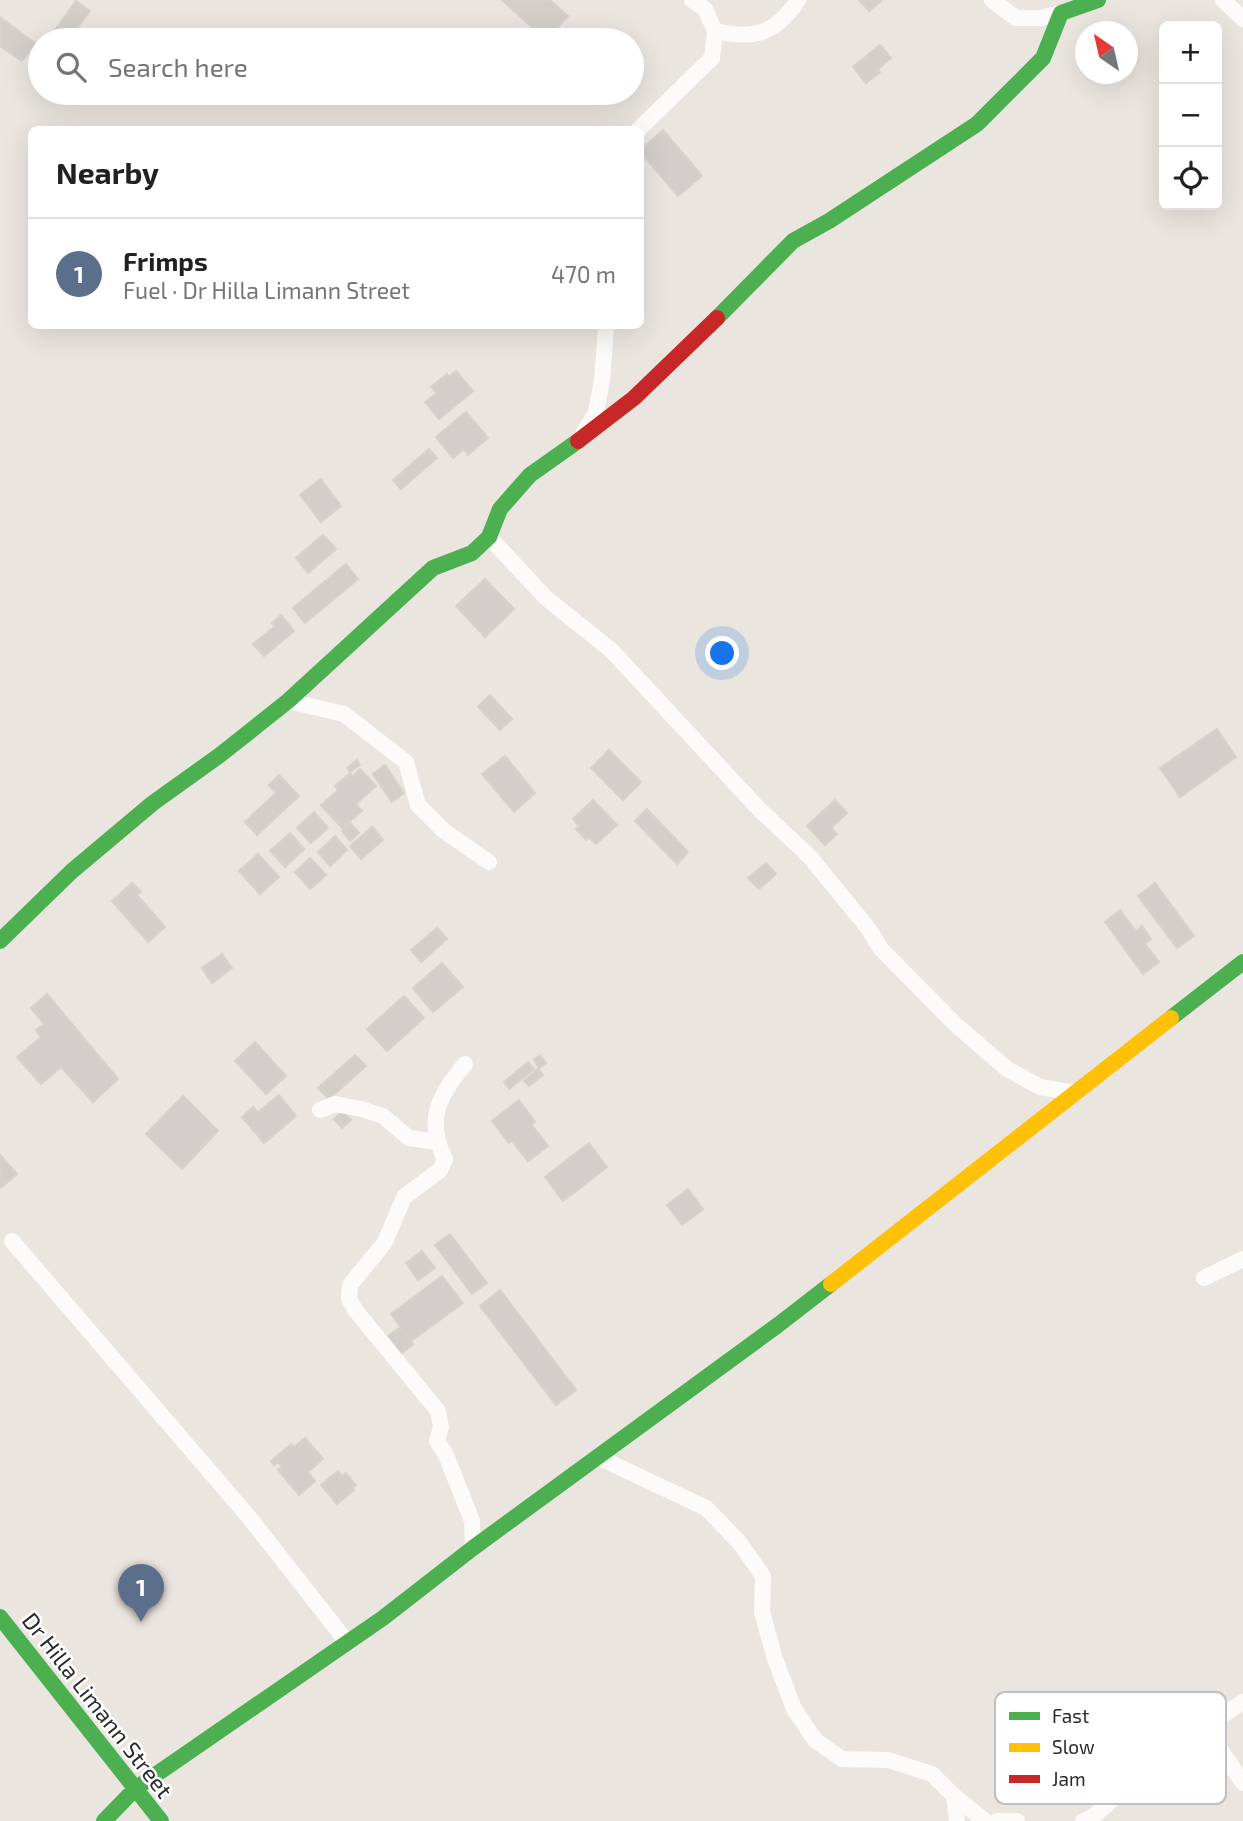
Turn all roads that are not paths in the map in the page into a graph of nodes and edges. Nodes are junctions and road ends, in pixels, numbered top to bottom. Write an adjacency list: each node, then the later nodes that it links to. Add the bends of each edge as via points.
1 (692, 0): 8 (street, via 705,9)
2 (798, 0): 8 (street, via 787,17 767,31 740,37)
3 (992, 0): 6 (street, via 1016,18)
4 (1098, 0): 6 (main road)
5 (1223, 0): 7 (street)
6 (1061, 13): 11 (main road, via 1043,58 977,124 793,241 634,398)
7 (1243, 19)
8 (715, 31): 9 (street, via 712,58)
9 (642, 126)
10 (606, 329): 11 (street, via 596,412)
11 (577, 442): 12 (main road, via 530,475 500,509)
12 (489, 537): 13 (main road, via 472,553 433,568); 18 (street, via 546,598 611,650 810,856 881,949 955,1024 1007,1069 1040,1087)
13 (288, 701): 14 (street, via 344,713 406,762 418,805 444,831); 15 (main road, via 132,820)
14 (489, 862)
15 (0, 941)
16 (1243, 962): 18 (main road)
17 (465, 1064): 20 (street, via 445,1088 438,1105)
18 (1075, 1093): 24 (main road, via 778,1325)
19 (320, 1110): 20 (street, via 335,1104 361,1109 383,1116 409,1138)
20 (437, 1142): 25 (street, via 445,1159 440,1170 404,1197 385,1242 350,1285 349,1299 438,1411 437,1441 472,1521)
21 (12, 1241): 27 (street, via 248,1516)
22 (1243, 1259): 23 (street)
23 (1204, 1278)
24 (598, 1457): 25 (main road); 33 (street, via 706,1508 739,1542 763,1576 762,1612 775,1659 793,1709 815,1740 842,1759 888,1760 932,1774)
25 (473, 1548): 27 (main road)
26 (0, 1617): 32 (main road, Dr Hilla Limann Street)
27 (347, 1642): 32 (main road)
28 (1243, 1702): 29 (street)
29 (1226, 1713)
30 (1226, 1758): 31 (street)
31 (1243, 1783)
32 (135, 1789): 35 (main road); 36 (main road, Dr Hilla Limann Street)
33 (954, 1796): 37 (street); 38 (street)
34 (1107, 1804): 41 (street)
35 (104, 1821)
36 (161, 1821)
37 (957, 1821)
38 (985, 1821)
39 (998, 1821): 40 (street)
40 (1017, 1821)
41 (1083, 1821)

